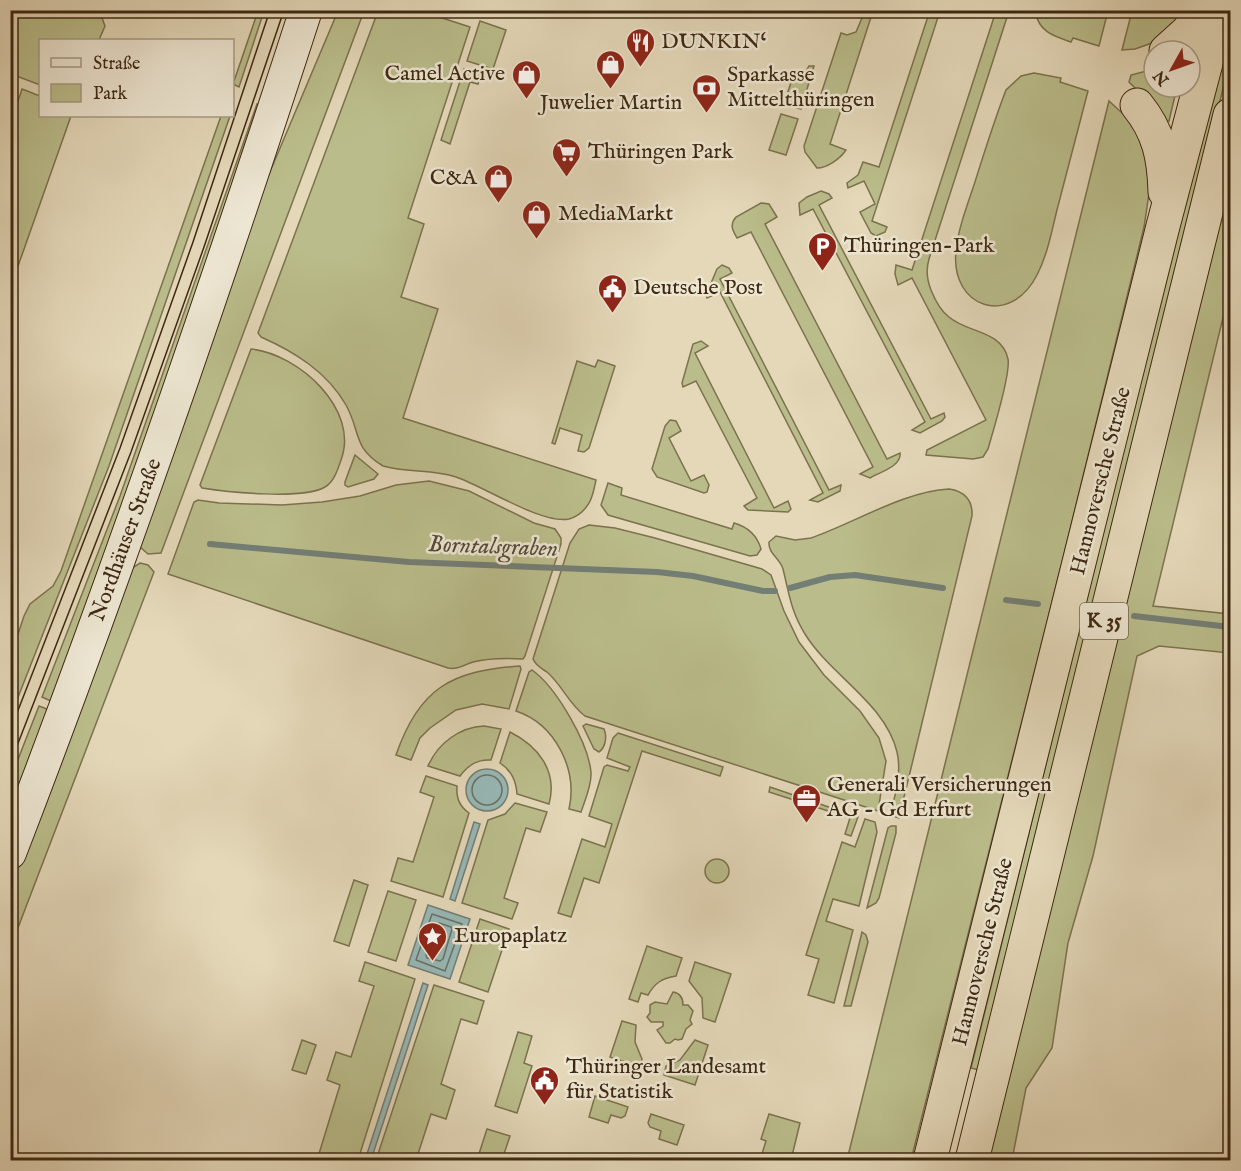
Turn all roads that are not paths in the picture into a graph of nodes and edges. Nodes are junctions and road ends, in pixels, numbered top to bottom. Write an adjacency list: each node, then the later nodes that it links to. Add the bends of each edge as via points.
1 (306, 10): 8 (main road, Nordhäuser Straße)
2 (327, 10): 8 (main road, Nordhäuser Straße, via 286,120)
3 (1205, 10): 5 (highway)
4 (1220, 10): 9 (highway, Hannoversche Straße / K 35)
5 (1178, 39)
6 (1137, 105): 9 (highway, via 1159,142 1166,190)
7 (1230, 115): 12 (highway, Hannoversche Straße / K 35)
8 (236, 224): 10 (main road, Nordhäuser Straße, via 111,582)
9 (1163, 226): 11 (highway, Hannoversche Straße / K 35)
10 (10, 853)
11 (930, 1161)
12 (972, 1161)

